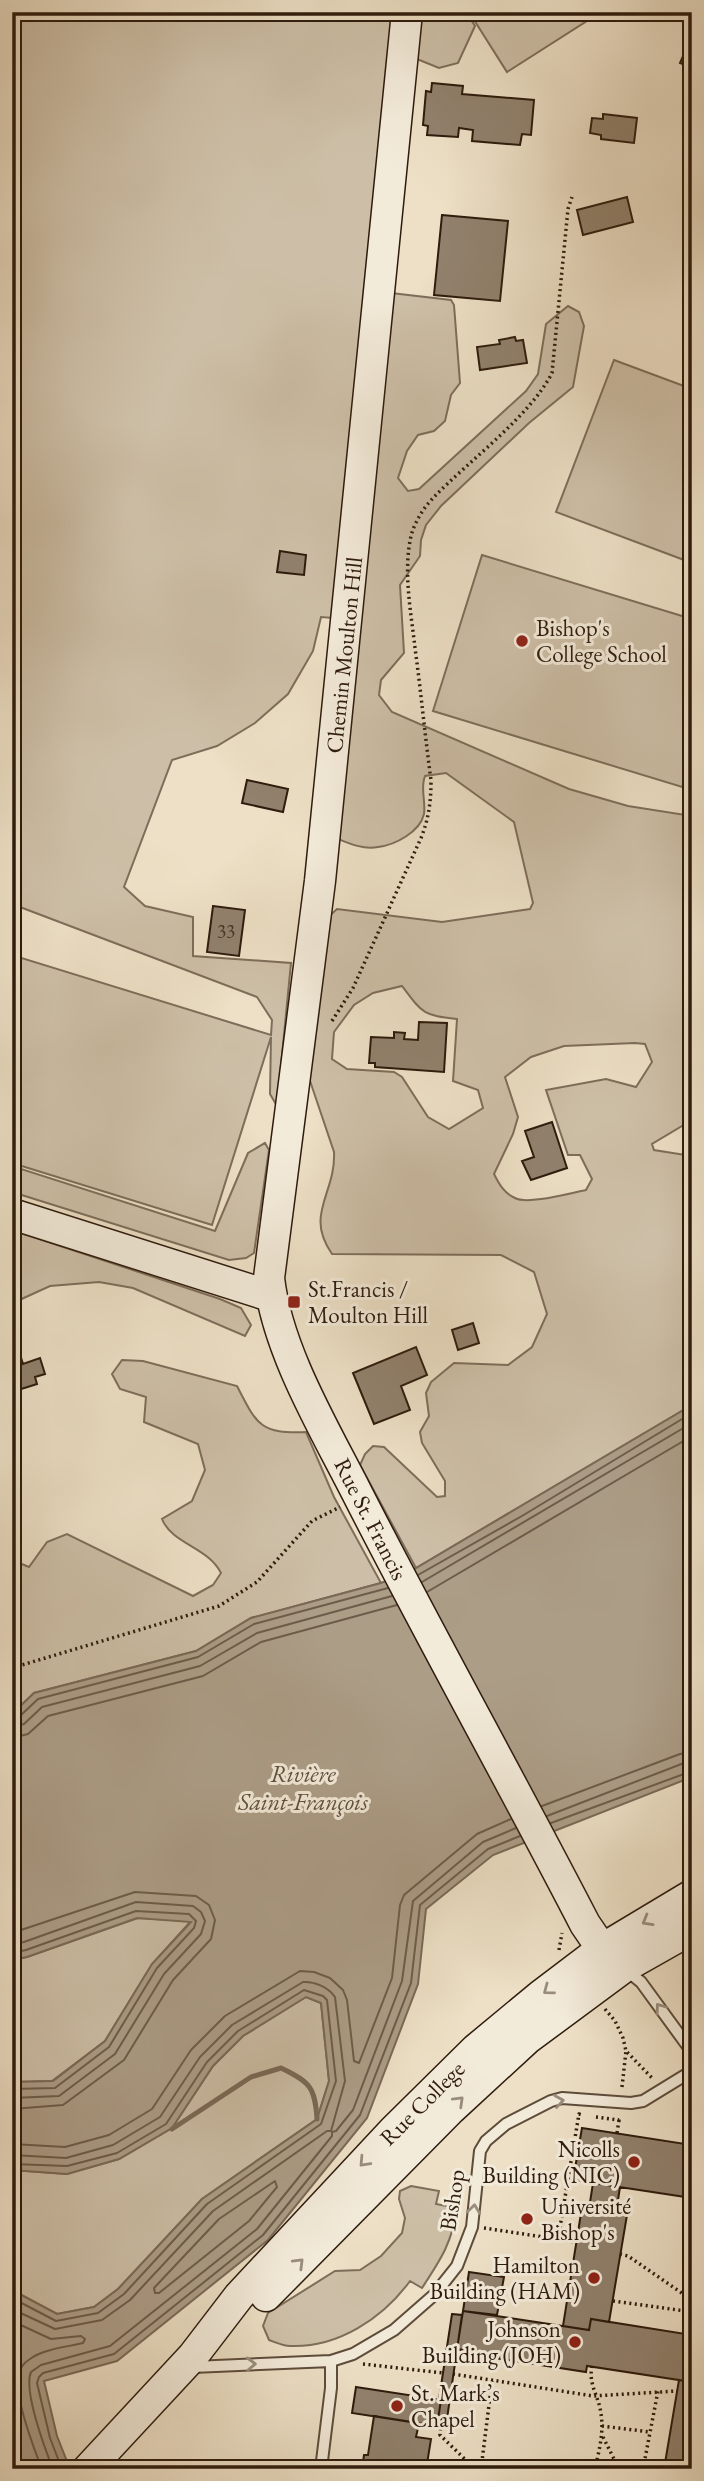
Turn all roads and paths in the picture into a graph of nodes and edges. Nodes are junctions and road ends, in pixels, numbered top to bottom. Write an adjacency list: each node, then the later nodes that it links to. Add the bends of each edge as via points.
1 (407, 12): 5 (street, Chemin Moulton Hill, via 320,881 270,1258)
2 (572, 197): 3 (path, via 552,373 524,410 433,498 411,535 410,607 431,780 429,818 354,988)
3 (332, 1021)
4 (12, 1214): 5 (street)
5 (271, 1296): 10 (street, Rue St. Francis, via 276,1320 306,1390 386,1549 585,1924)
6 (342, 1506): 7 (path, via 312,1521 257,1582 219,1606)
7 (12, 1668)
8 (692, 1895): 10 (street, Rue College, one-way to 10)
9 (692, 1928): 10 (street, Rue College)
10 (613, 1959): 13 (lane, one-way to 10, via 641,1983); 27 (street, Rue College, via 490,2071 250,2312)
11 (602, 2005): 12 (path, via 615,2021)
12 (626, 2051): 15 (path); 16 (path)
13 (692, 2052)
14 (692, 2071): 16 (lane, Bishop, via 643,2101)
15 (653, 2079)
16 (621, 2102): 17 (path); 19 (lane, Bishop, one-way to 16, via 480,2151 494,2133 562,2098)
17 (619, 2120): 18 (path); 20 (path, via 579,2114)
18 (617, 2133)
19 (472, 2227): 20 (path); 26 (lane, Bishop, via 457,2266 434,2295 375,2343)
20 (558, 2239): 21 (path)
21 (576, 2242)
22 (620, 2255): 23 (path)
23 (692, 2300)
24 (613, 2301): 25 (path)
25 (692, 2312)
26 (331, 2361): 27 (lane, Bishop, one-way to 26); 31 (lane)
27 (188, 2362): 40 (street, Rue College)
28 (592, 2366): 35 (path)
29 (443, 2373): 31 (path, via 363,2364 347,2376)
30 (453, 2374): 32 (path)
31 (331, 2375): 41 (lane)
32 (492, 2381): 35 (path); 43 (path)
33 (658, 2390): 34 (path); 35 (path); 38 (path)
34 (677, 2391)
35 (595, 2396): 37 (path)
36 (441, 2423): 42 (path, via 440,2435)
37 (602, 2426): 38 (path); 39 (path)
38 (650, 2432): 46 (path)
39 (602, 2435): 44 (path); 45 (path)
40 (92, 2464)
41 (321, 2469)
42 (475, 2469)
43 (481, 2469)
44 (595, 2469)
45 (619, 2469)
46 (643, 2469)

